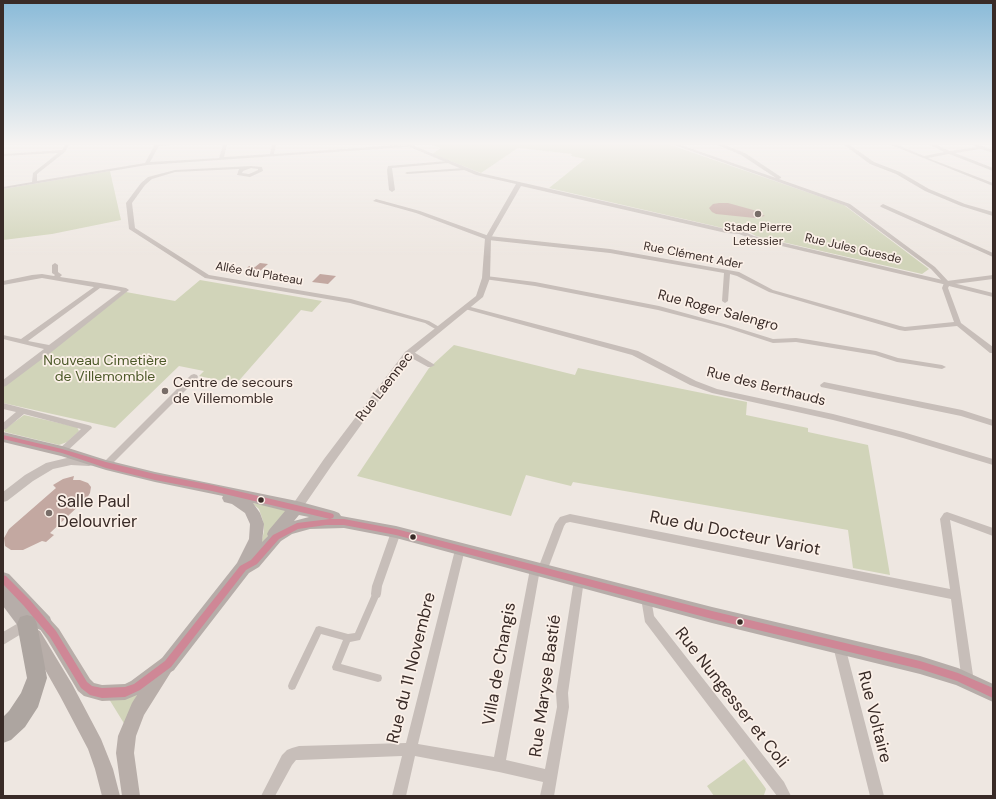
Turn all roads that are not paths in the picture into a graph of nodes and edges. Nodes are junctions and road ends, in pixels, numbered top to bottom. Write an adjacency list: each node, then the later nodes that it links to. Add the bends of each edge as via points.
1 (38, 182): 8 (street)
2 (145, 182): 31 (street, Allée du Plateau, via 129,203 132,229 208,276 351,301 427,322)
3 (391, 182): 12 (street)
4 (512, 182): 9 (street, Rue Jules Guesde)
5 (783, 182): 10 (street)
6 (785, 182): 10 (street)
7 (914, 182): 15 (street, via 962,205)
8 (34, 183): 11 (street)
9 (519, 184): 16 (street, Rue Laennec); 25 (street, Rue Jules Guesde, via 740,232)
10 (788, 184): 25 (street, via 848,205 933,268)
11 (3, 188)
12 (392, 190)
13 (376, 201): 16 (street, Rue Clément Ader, via 418,212)
14 (883, 206): 17 (street)
15 (993, 214)
16 (488, 238): 19 (street, Rue Clément Ader, via 610,251); 23 (street, Rue Laennec)
17 (993, 255)
18 (55, 264): 21 (street)
19 (726, 272): 28 (street); 30 (street, Rue Clément Ader, via 739,274 771,291 899,328)
20 (79, 276): 21 (street)
21 (58, 277): 24 (street, via 32,277); 26 (street)
22 (993, 277): 25 (street)
23 (486, 278): 29 (street, Rue Laennec, via 479,297); 38 (street, Rue Roger Salengro, via 535,284 659,308 774,341 810,342)
24 (3, 283)
25 (947, 283): 27 (street); 30 (street, via 945,288)
26 (100, 285): 33 (street); 34 (street, via 126,290)
27 (993, 295)
28 (725, 301)
29 (467, 308): 31 (street, Rue Laennec); 48 (street, Rue des Berthauds, via 635,353 693,383 715,391 833,417)
30 (958, 324): 35 (street)
31 (439, 329): 36 (street, Rue Laennec)
32 (3, 337): 33 (street)
33 (23, 341): 34 (street)
34 (51, 348): 40 (street)
35 (993, 351)
36 (409, 353): 37 (street); 52 (street, Rue Laennec)
37 (431, 364)
38 (942, 367)
39 (194, 377): 49 (street)
40 (3, 384)
41 (824, 385): 44 (street, via 962,413)
42 (3, 406): 43 (street)
43 (23, 411): 45 (street); 47 (street, via 88,428)
44 (993, 422)
45 (3, 427)
46 (3, 437): 47 (main road)
47 (62, 451): 49 (main road)
48 (993, 462)
49 (106, 465): 50 (main road); 51 (street, via 78,461 50,466)
50 (196, 486): 52 (main road); 58 (main road, Rue Laennec, via 236,500 250,509 255,517 256,539)
51 (3, 498)
52 (296, 507): 53 (main road, via 340,518); 54 (main road, via 302,517); 58 (main road, Rue Laennec, via 251,562)
53 (344, 522): 54 (main road, Rue Laennec); 55 (main road)
54 (310, 523): 58 (main road, Rue Laennec, via 297,526 276,537 254,562)
55 (396, 532): 57 (main road); 63 (street)
56 (993, 532): 64 (street, via 947,516 945,521)
57 (460, 549): 59 (main road); 76 (street, Rue du 11 Novembre)
58 (243, 568): 70 (main road, Rue Laennec)
59 (538, 570): 61 (main road); 64 (street, Rue du Docteur Variot, via 560,524 570,518); 77 (street, Villa de Changis)
60 (3, 579): 66 (main road)
61 (579, 580): 65 (main road); 78 (street, Rue Maryse Bastié, via 562,693 563,707)
62 (3, 593): 66 (main road)
63 (376, 594): 67 (street, via 357,637)
64 (955, 595): 72 (street)
65 (646, 598): 69 (main road); 84 (street, Rue Nungesser et Coli, via 648,618)
66 (35, 624): 68 (street); 70 (main road, via 53,634 84,685 90,690 102,693 125,692 137,687); 75 (highway, via 37,672 30,699 17,719); 79 (main road, via 95,745)
67 (348, 638): 71 (street, via 336,668); 73 (street, via 319,630)
68 (3, 639)
69 (839, 646): 72 (main road, via 920,665); 85 (street, Rue Voltaire)
70 (168, 664): 80 (main road, via 138,709 127,736 125,753)
71 (378, 678)
72 (968, 682): 74 (main road)
73 (292, 686)
74 (993, 693)
75 (3, 732)
76 (411, 749): 77 (street); 81 (street, via 292,755); 82 (street, Rue du 11 Novembre)
77 (499, 765): 78 (street)
78 (550, 777): 83 (street, Rue Maryse Bastié)
79 (111, 796)
80 (131, 796)
81 (268, 796)
82 (400, 796)
83 (548, 796)
84 (784, 796)
85 (877, 796)

